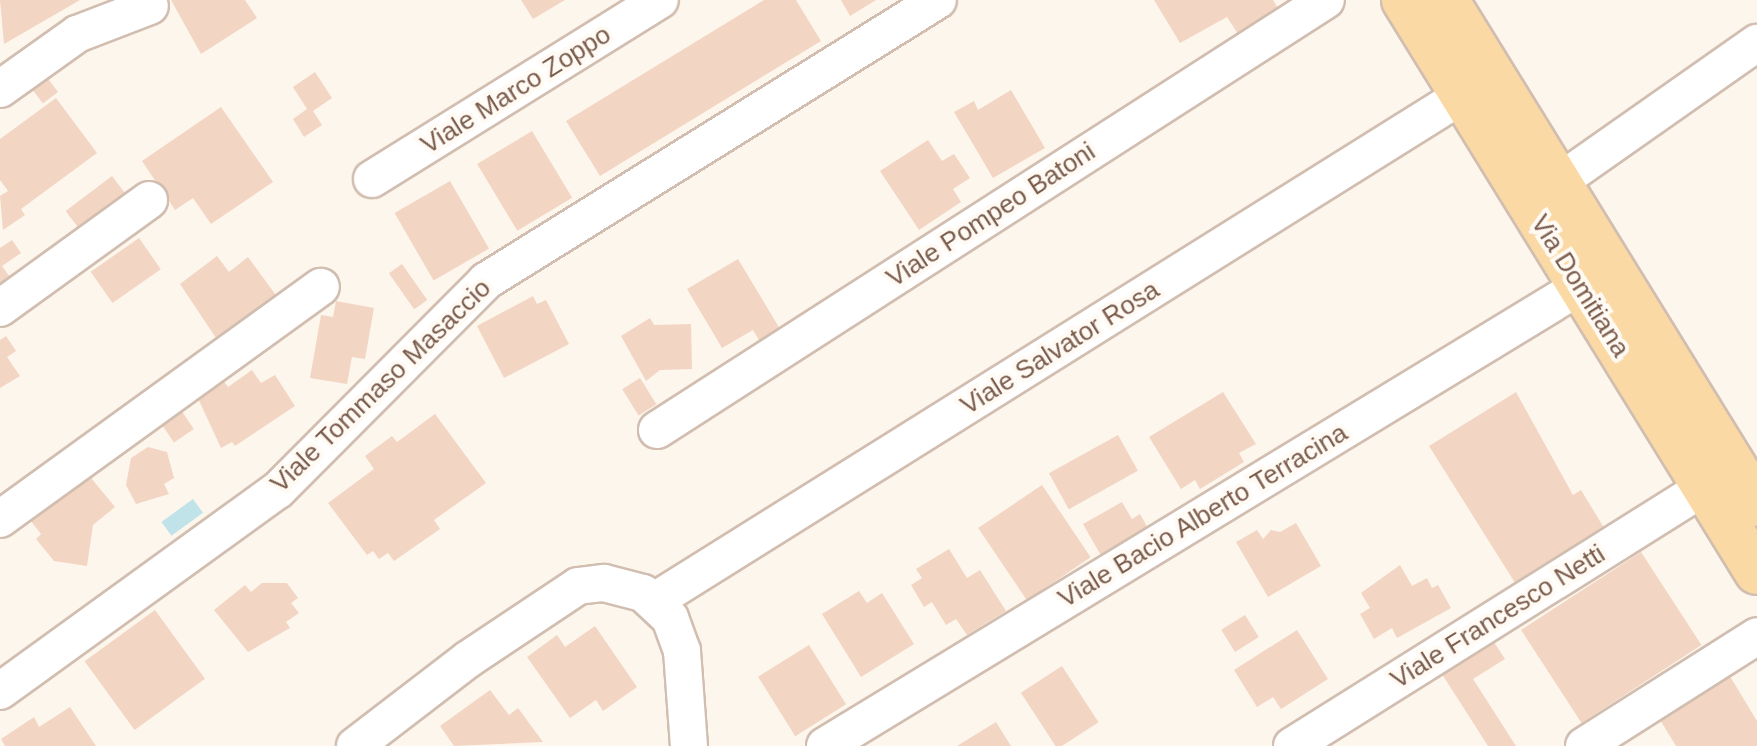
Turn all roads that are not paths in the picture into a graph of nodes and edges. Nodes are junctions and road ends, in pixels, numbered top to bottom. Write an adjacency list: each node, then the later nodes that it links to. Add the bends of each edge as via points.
1 (660, 0): 10 (street, Viale Marco Zoppo)
2 (938, 0): 23 (street, Viale Tommaso Masaccio, via 486,281 278,490)
3 (1326, 0): 16 (street, Viale Pompeo Batoni)
4 (1404, 0): 9 (main road, Via Domitiana)
5 (1446, 0): 11 (main road, Via Domitiana)
6 (150, 6): 8 (street, via 77,34)
7 (1757, 43): 11 (street)
8 (0, 89)
9 (1463, 95): 13 (main road, Via Domitiana); 21 (street, Viale Salvator Rosa)
10 (372, 179)
11 (1559, 182): 18 (main road, Via Domitiana)
12 (149, 200): 15 (street)
13 (1581, 286): 17 (main road, Via Domitiana); 26 (street, Viale Bacio Alberto Terracina)
14 (321, 287): 19 (street)
15 (0, 308)
16 (657, 430)
17 (1704, 488): 20 (main road, Via Domitiana); 27 (street, Viale Francesco Netti)
18 (1757, 504)
19 (0, 519)
20 (1757, 572)
21 (656, 600): 24 (street, via 623,585 578,586); 25 (street, via 678,633)
22 (1757, 636): 28 (street)
23 (0, 691)
24 (355, 746)
25 (689, 746)
26 (825, 746)
27 (1292, 746)
28 (1584, 746)

